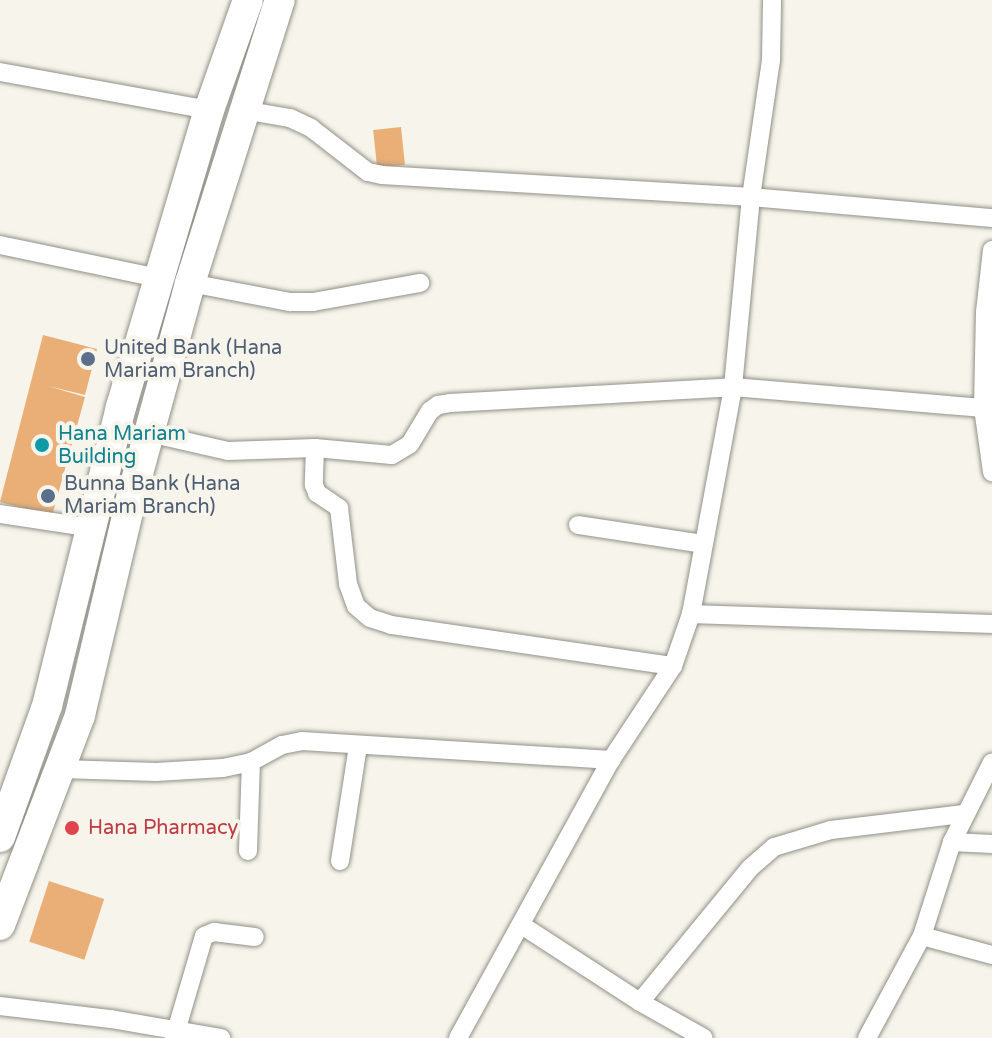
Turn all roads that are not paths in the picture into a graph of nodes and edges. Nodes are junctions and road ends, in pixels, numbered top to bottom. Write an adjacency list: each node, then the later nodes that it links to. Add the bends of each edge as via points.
1 (248, 0): 5 (main road)
2 (280, 0): 6 (main road)
3 (772, 0): 7 (street, via 771,60)
4 (0, 72): 5 (street)
5 (209, 110): 11 (main road)
6 (243, 110): 7 (street, via 290,118 368,172 382,175); 12 (main road)
7 (751, 197): 8 (street); 14 (street)
8 (992, 218)
9 (0, 245): 11 (street)
10 (992, 250): 15 (street)
11 (158, 278): 21 (main road)
12 (190, 283): 13 (street, via 313,302); 16 (main road)
13 (420, 283)
14 (733, 387): 15 (street); 17 (street, via 450,403 430,411 403,452); 22 (street)
15 (983, 408): 18 (street)
16 (149, 433): 17 (street, via 228,451); 27 (main road)
17 (315, 448): 25 (street, via 317,493 339,508 348,584 356,606 370,618)
18 (992, 472)
19 (0, 514): 21 (street)
20 (578, 525): 22 (street)
21 (93, 528): 26 (main road)
22 (704, 544): 23 (street)
23 (691, 614): 24 (street); 25 (street)
24 (992, 624)
25 (673, 666): 29 (street)
26 (47, 706): 27 (main road); 34 (main road)
27 (80, 715): 32 (main road)
28 (358, 746): 29 (street); 30 (street, via 302,741); 38 (street)
29 (611, 760): 40 (street)
30 (251, 762): 32 (street, via 183,771); 37 (street)
31 (992, 762): 33 (street)
32 (61, 769): 39 (main road)
33 (964, 814): 35 (street); 44 (street, via 831,830 774,847 750,868)
34 (0, 837)
35 (952, 842): 36 (street); 41 (street)
36 (992, 844)
37 (248, 851)
38 (340, 861)
39 (0, 925)
40 (523, 926): 44 (street); 48 (street)
41 (922, 936): 43 (street); 50 (street)
42 (255, 937): 46 (street, via 214,932 204,936)
43 (992, 955)
44 (640, 1002): 49 (street)
45 (0, 1006): 46 (street)
46 (175, 1034): 47 (street)
47 (221, 1038)
48 (458, 1038)
49 (704, 1038)
50 (867, 1038)

